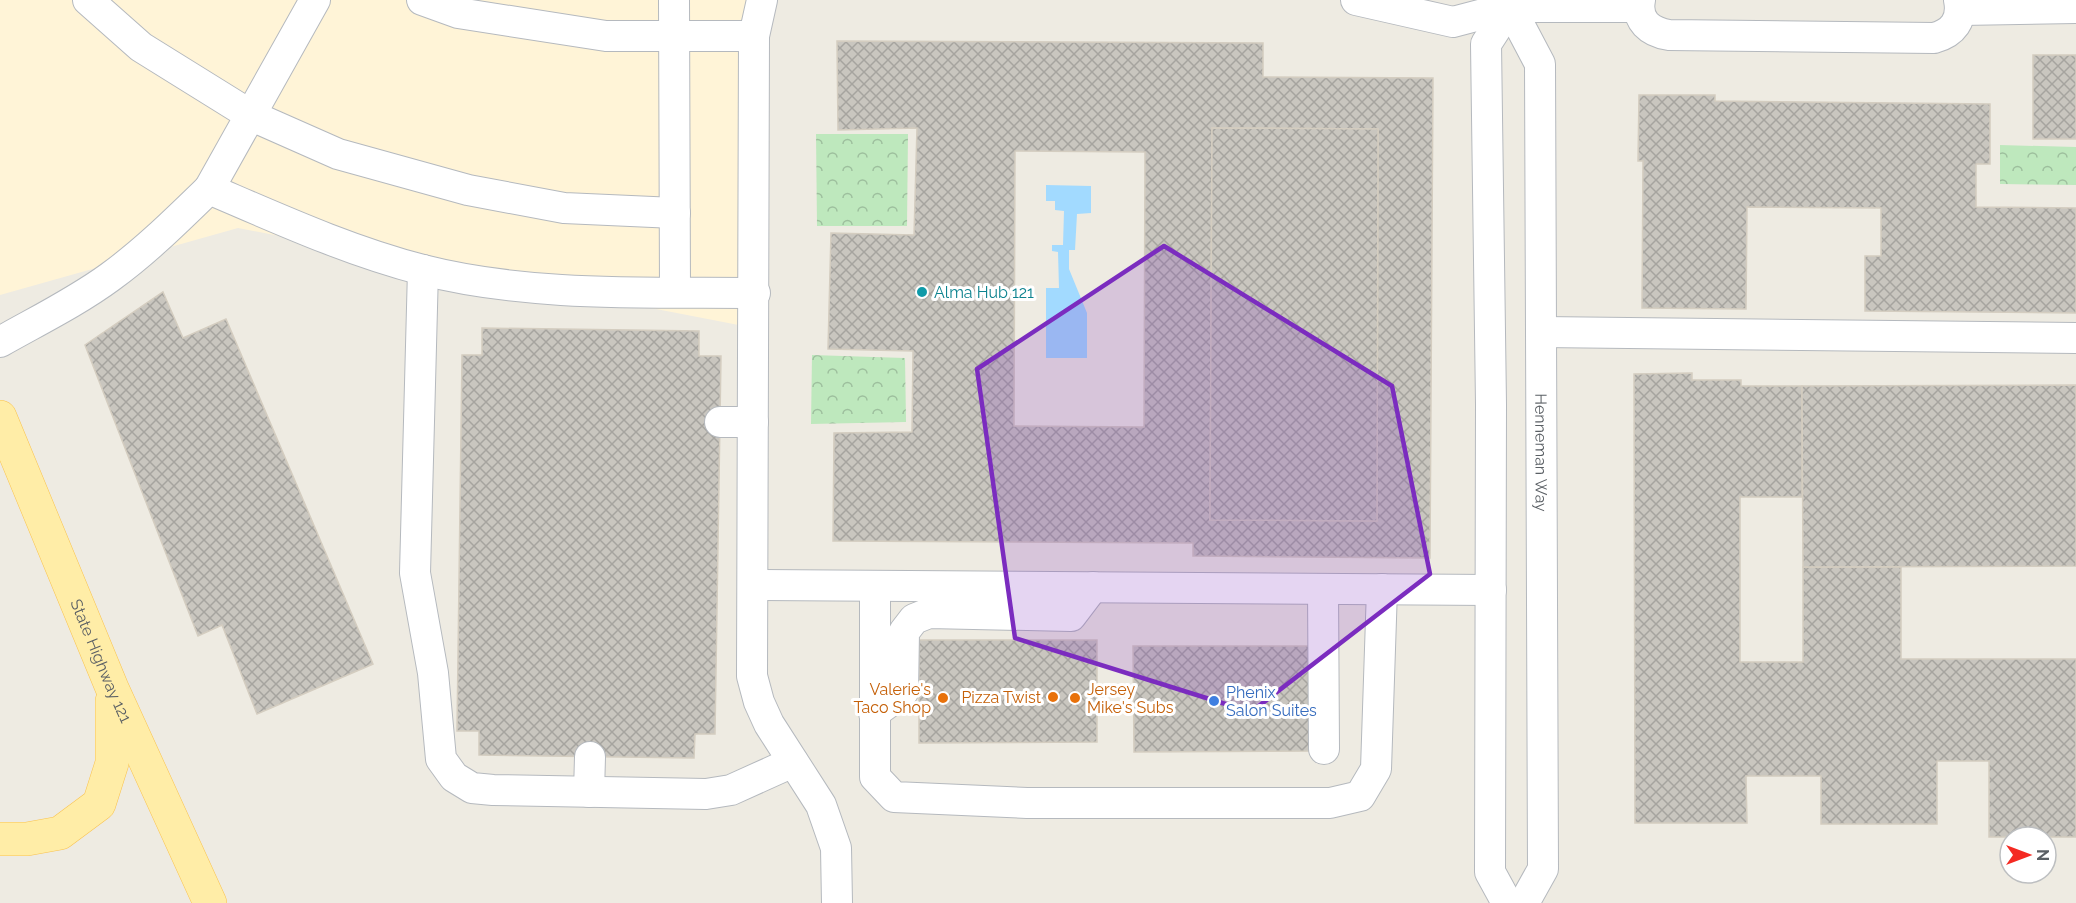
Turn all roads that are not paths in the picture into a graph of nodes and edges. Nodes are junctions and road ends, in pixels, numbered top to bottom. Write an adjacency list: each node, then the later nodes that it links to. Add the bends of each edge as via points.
1 (88, 0): 14 (street, via 141,47)
2 (315, 0): 14 (street)
3 (422, 0): 12 (street, via 458,13 606,36)
4 (674, 0): 12 (street)
5 (762, 0): 13 (street)
6 (1356, 0): 7 (street, via 1453,22)
7 (1510, 3): 8 (street); 20 (street, Henneman Way, via 1540,64); 31 (street, via 1486,44)
8 (1640, 4): 10 (street, via 1641,18 1658,34 1923,38 1949,32 1958,19)
9 (2041, 4): 10 (street); 11 (street)
10 (1960, 5)
11 (2076, 9)
12 (674, 35): 13 (street); 16 (street)
13 (754, 36): 19 (street)
14 (252, 116): 15 (street); 16 (street, via 338,154 468,190 564,208)
15 (209, 189): 17 (street, via 316,235); 22 (street, via 111,276)
16 (675, 213): 18 (street)
17 (423, 270): 18 (street, via 569,291); 37 (street, via 415,573 434,673 441,759 454,777 472,788)
18 (675, 292): 19 (street)
19 (755, 293): 25 (street)
20 (1542, 332): 21 (street); 42 (street, Henneman Way, via 1542,869)
21 (2076, 338)
22 (0, 342)
23 (0, 417): 32 (main road, State Highway 121)
24 (720, 422): 25 (street)
25 (753, 422): 26 (street)
26 (754, 585): 27 (street); 36 (street, via 752,676 769,724)
27 (875, 586): 28 (street); 33 (street)
28 (1093, 587): 29 (street); 33 (street, via 1071,615 929,613 914,619 904,632 903,692)
29 (1323, 589): 30 (street); 34 (street)
30 (1382, 590): 31 (street); 33 (street, via 1376,769 1360,796 1330,803 1027,803 894,796 875,777)
31 (1491, 590): 41 (street, via 1490,872)
32 (112, 688): 38 (main road, via 112,763 99,804 60,833); 39 (main road, State Highway 121)
33 (874, 713)
34 (1324, 749)
35 (590, 757): 37 (street)
36 (793, 762): 37 (street, via 731,790 706,794); 40 (street, via 820,805 836,848)
37 (589, 792)
38 (0, 839)
39 (210, 903)
40 (837, 903)
41 (1507, 903)
42 (1524, 903)

